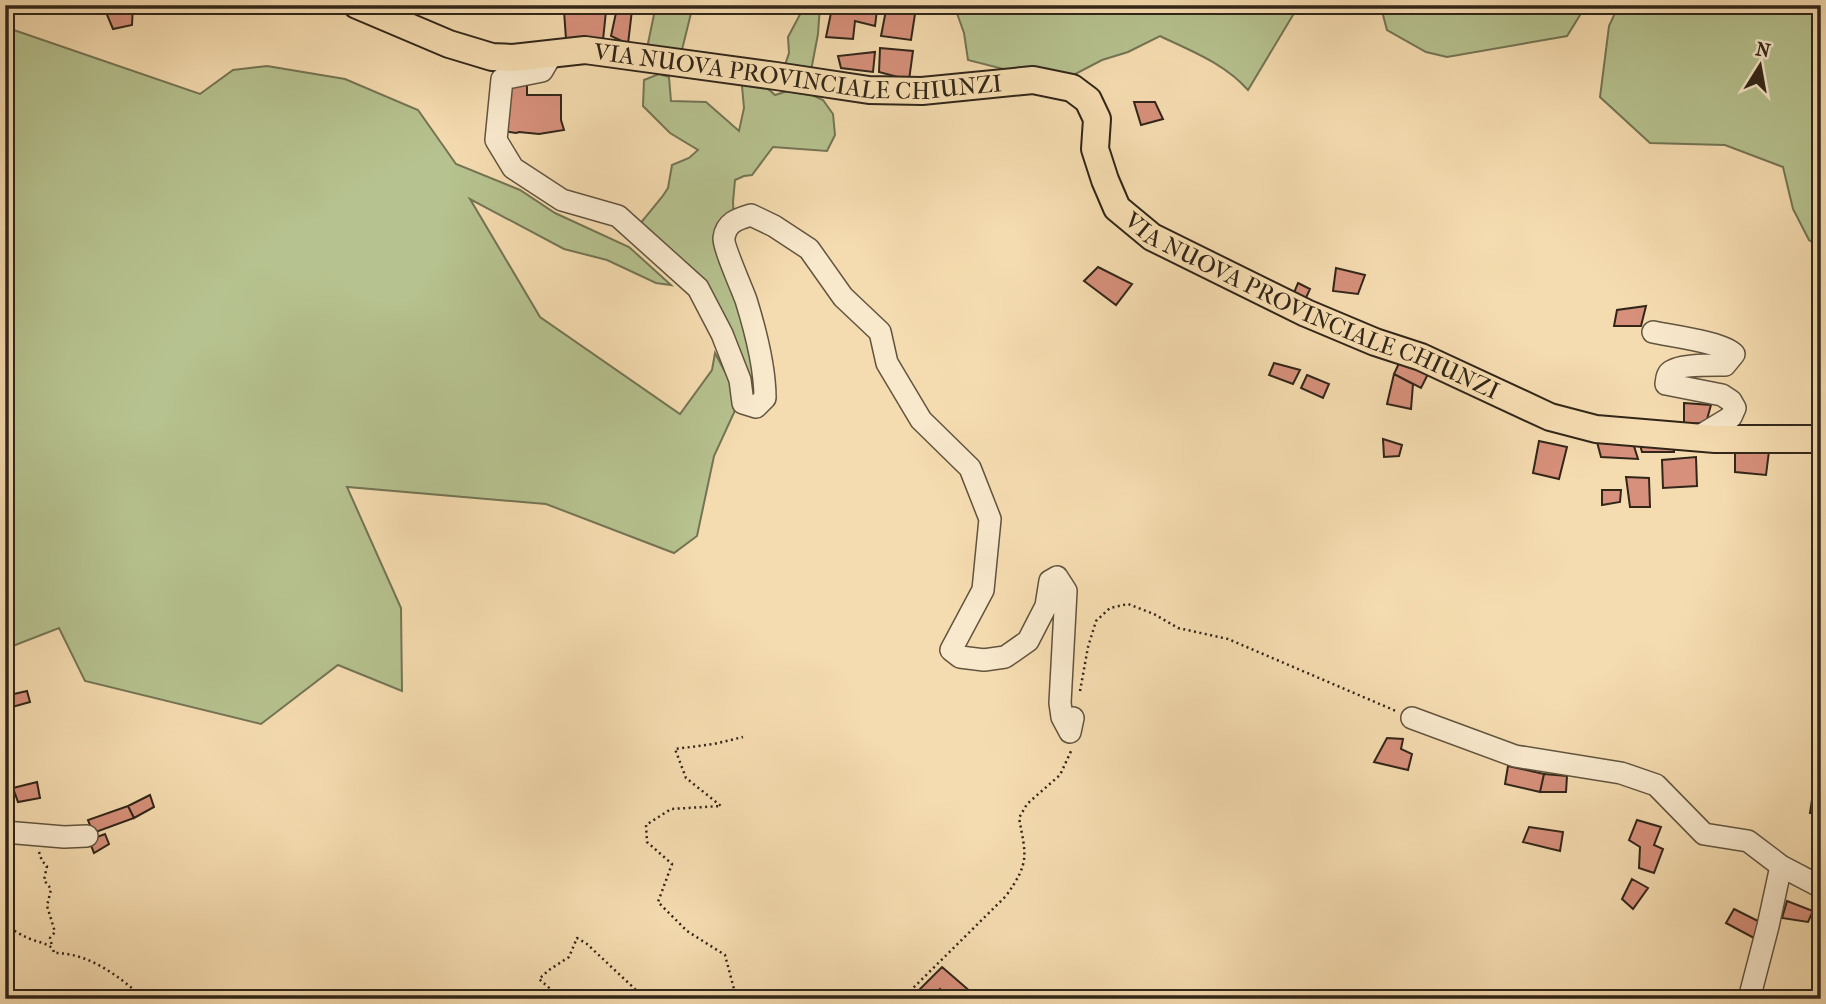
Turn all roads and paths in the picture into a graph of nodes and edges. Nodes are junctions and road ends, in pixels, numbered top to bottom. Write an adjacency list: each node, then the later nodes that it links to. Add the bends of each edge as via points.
1 (357, 5): 2 (main road, VIA NUOVA PROVINCIALE CHIUNZI, via 492,57)
2 (552, 54): 4 (main road, VIA NUOVA PROVINCIALE CHIUNZI, via 585,50 869,90 922,91 1032,80 1072,88 1088,100 1097,119 1096,149 1117,208 1152,237 1306,313 1421,357 1550,417 1596,429); 7 (street, via 542,71 502,79 496,139 513,168 562,200 618,216 698,288 740,380 743,403 756,407 765,398 765,378 747,304 724,241 727,229 734,220 751,215 809,249 843,297 880,332 887,362 921,420 970,468 990,519 984,590 951,650 960,657 1005,657 1028,641 1046,606 1050,581 1057,577 1066,591 1060,703 1062,717)
3 (1653, 332): 4 (street, via 1734,354 1725,365 1680,368 1667,376 1667,384 1722,395 1735,408 1731,417)
4 (1698, 438): 5 (main road, VIA NUOVA PROVINCIALE CHIUNZI)
5 (1821, 439)
6 (1412, 718): 7 (path, via 1228,639 1178,628 1128,604 1110,608 1096,621); 12 (street, via 1515,756 1621,773 1656,785 1704,834 1748,841)
7 (1072, 725): 20 (path, via 1073,745 1060,775 1027,804 1019,818 1025,852 1016,882)
8 (743, 737): 19 (path, via 676,749 686,778 721,806 671,810 646,825 647,842 672,864 658,902 687,931 725,955 734,989)
9 (5, 832): 10 (street)
10 (33, 835): 11 (street); 15 (path, via 47,866 44,880 51,889 47,906 55,932 50,938)
11 (87, 836)
12 (1781, 866): 13 (street); 21 (street)
13 (1821, 887)
14 (5, 925): 15 (path)
15 (53, 949): 16 (path, via 54,953 88,958)
16 (145, 999)
17 (562, 999): 18 (path, via 539,979 569,957 576,938 636,990)
18 (681, 999)
19 (732, 999)
20 (902, 999)
21 (1749, 999)

